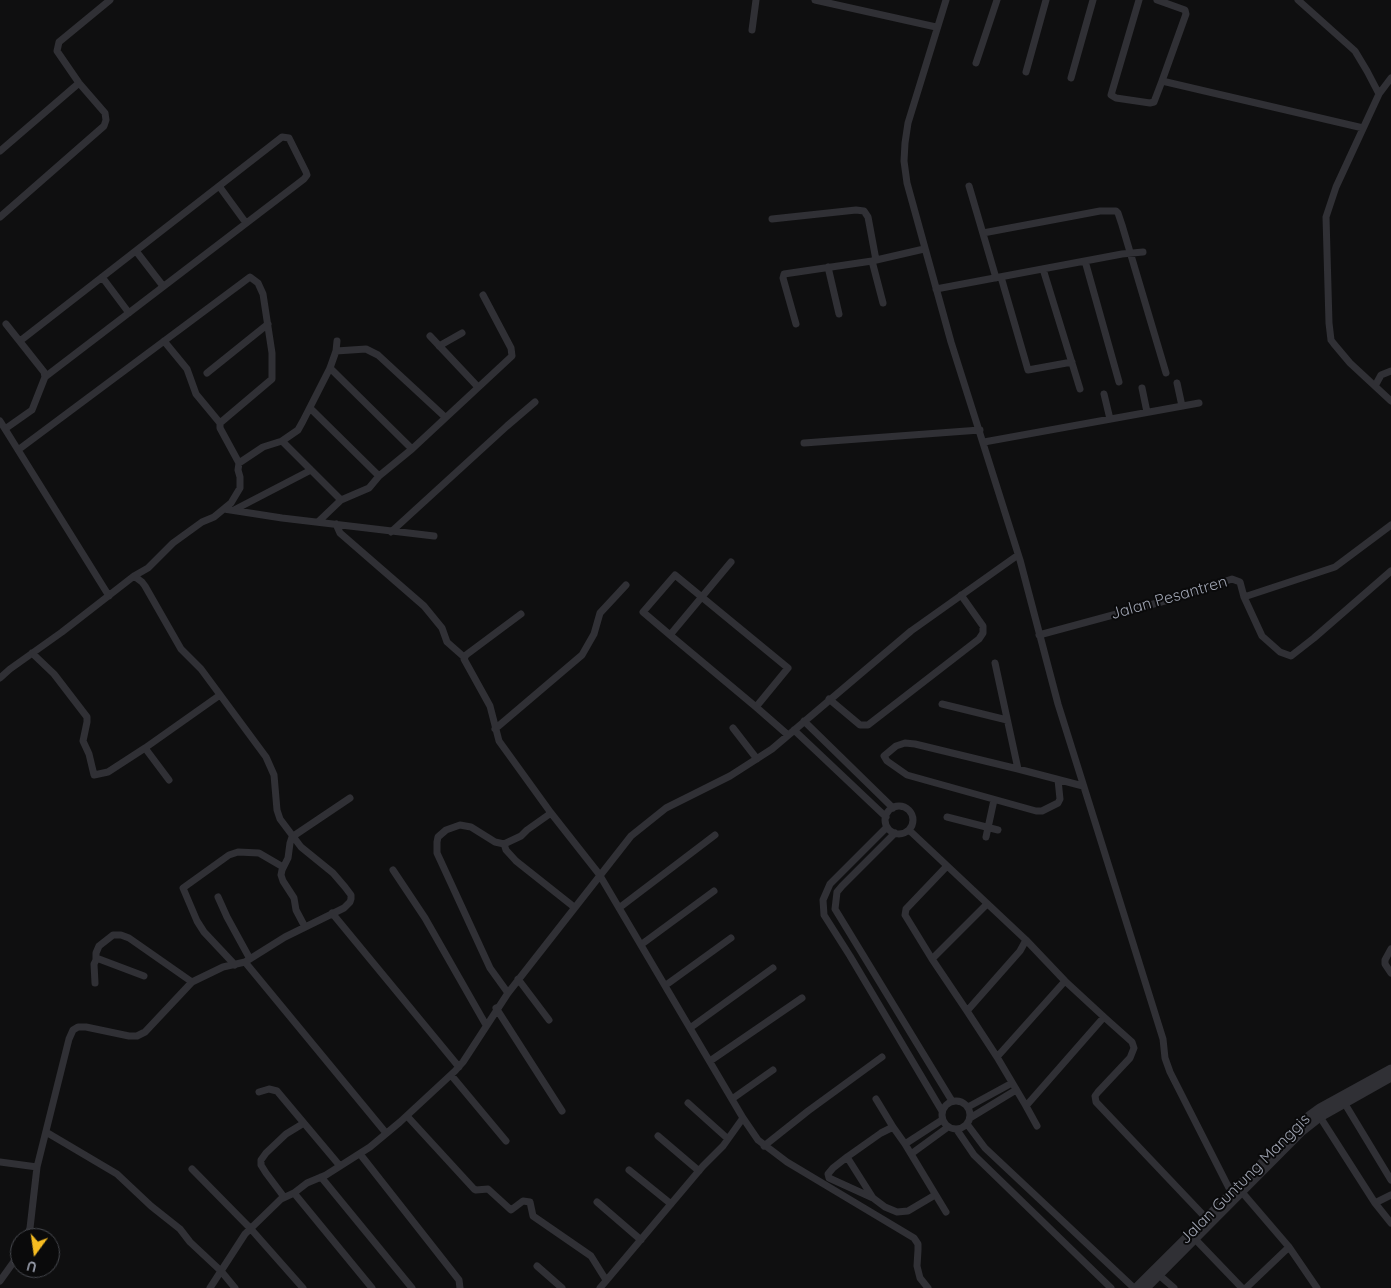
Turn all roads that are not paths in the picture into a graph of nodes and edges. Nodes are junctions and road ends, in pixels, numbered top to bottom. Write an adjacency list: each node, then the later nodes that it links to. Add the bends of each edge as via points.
1 (110, 0): 18 (street, via 59,42 57,51)
2 (756, 0): 12 (street)
3 (815, 0): 11 (street)
4 (946, 0): 11 (street)
5 (997, 0): 13 (street)
6 (1046, 0): 14 (street)
7 (1093, 0): 15 (street)
8 (1139, 0): 17 (street, via 1111,95 1154,102)
9 (1157, 0): 17 (street, via 1185,10 1186,14)
10 (1298, 0): 19 (street, via 1355,51)
11 (936, 28): 28 (street, via 908,123 904,161)
12 (752, 30)
13 (976, 64)
14 (1026, 72)
15 (1071, 78)
16 (1391, 78): 19 (street)
17 (1162, 82): 20 (street)
18 (79, 83): 21 (street); 24 (street, via 104,113 104,126)
19 (1379, 94): 20 (street)
20 (1363, 128): 62 (street, via 1326,217 1329,322 1331,340)
21 (0, 151)
22 (219, 186): 26 (street); 26 (street, via 282,137 289,138 306,177); 29 (street)
23 (970, 186): 27 (street)
24 (0, 217)
25 (772, 219): 32 (street, via 864,211 868,217)
26 (246, 223): 38 (street)
27 (983, 233): 31 (street, via 1111,210 1118,213); 37 (street)
28 (924, 248): 32 (street); 39 (street)
29 (136, 251): 36 (street); 38 (street)
30 (1143, 252): 31 (street)
31 (1131, 253): 33 (street); 58 (street)
32 (874, 260): 34 (street); 41 (street)
33 (1085, 261): 35 (street); 60 (street)
34 (828, 267): 43 (street); 46 (street, via 784,274)
35 (1043, 269): 37 (street); 54 (street)
36 (102, 277): 42 (street); 49 (street)
37 (998, 277): 39 (street); 54 (street, via 1028,370)
38 (164, 286): 42 (street)
39 (936, 289): 78 (street)
40 (483, 295): 63 (street, via 511,348 512,356)
41 (883, 303)
42 (128, 313): 59 (street)
43 (839, 314)
44 (6, 324): 49 (street)
45 (268, 324): 50 (street, via 263,294 258,283 250,277); 57 (street); 76 (street, via 272,379)
46 (796, 324)
47 (462, 332): 52 (street)
48 (430, 336): 52 (street)
49 (20, 341): 59 (street)
50 (164, 341): 76 (street, via 187,369 196,394); 83 (street)
51 (337, 341): 53 (street)
52 (439, 346): 63 (street)
53 (336, 351): 55 (street); 73 (street, via 366,349 378,355)
54 (1072, 362): 65 (street)
55 (330, 368): 71 (street); 82 (street)
56 (1391, 371): 62 (street, via 1381,374)
57 (207, 373)
58 (1166, 373)
59 (45, 377): 77 (street, via 32,410)
60 (1119, 382)
61 (1177, 383): 70 (street)
62 (1374, 386): 67 (street)
63 (478, 387): 73 (street)
64 (1142, 388): 72 (street)
65 (1080, 389)
66 (1104, 394): 74 (street)
67 (1391, 401)
68 (535, 402): 93 (street)
69 (1199, 403): 70 (street)
70 (1182, 406): 72 (street)
71 (310, 408): 79 (street, via 298,430); 86 (street)
72 (1147, 412): 74 (street)
73 (445, 417): 82 (street)
74 (1110, 419): 80 (street)
75 (0, 421): 77 (street)
76 (220, 424): 84 (street)
77 (5, 429): 83 (street)
78 (980, 430): 80 (street); 81 (street)
79 (282, 440): 84 (street); 85 (street)
80 (984, 442): 95 (street)
81 (804, 443)
82 (412, 449): 86 (street)
83 (18, 450): 101 (street)
84 (239, 463): 88 (street, via 240,488)
85 (311, 470): 87 (street); 89 (street)
86 (379, 476): 87 (street, via 369,488)
87 (341, 500): 90 (street)
88 (224, 509): 89 (street); 98 (street, via 173,543 148,568)
89 (234, 510): 90 (street)
90 (319, 521): 91 (street)
91 (336, 524): 93 (street); 108 (street, via 347,540 424,606 442,628 447,642)
92 (1391, 525): 103 (street, Jalan Pesantren, via 1335,567)
93 (391, 532): 94 (street)
94 (434, 536)
95 (1018, 555): 100 (street); 106 (street)
96 (731, 562): 102 (street)
97 (1391, 570): 103 (street, via 1291,656 1280,652 1262,636)
98 (134, 576): 101 (street); 111 (street, via 145,586 182,649)
99 (626, 585): 118 (street, via 600,613 589,646 582,655)
100 (961, 595): 112 (street, via 910,631); 112 (street, via 983,626 979,639 868,725 860,725)
101 (109, 596): 107 (street)
102 (702, 597): 105 (street); 105 (street, via 675,575 643,612); 114 (street, via 788,668)
103 (1244, 597): 106 (street, Jalan Pesantren, via 1240,582 1232,579 1172,599)
104 (522, 614): 108 (street)
105 (670, 635): 114 (street)
106 (1038, 635): 127 (street)
107 (32, 653): 110 (street); 120 (street, via 54,674 87,717 83,741 94,775 108,772)
108 (464, 657): 118 (street, via 490,706)
109 (995, 663): 115 (street)
110 (0, 678)
111 (220, 695): 120 (street); 140 (street, via 266,757 274,775 278,814)
112 (829, 699): 116 (street)
113 (942, 704): 115 (street)
114 (756, 708): 119 (street)
115 (1007, 720): 122 (street)
116 (804, 721): 119 (street); 123 (street)
117 (732, 728): 121 (street)
118 (495, 729): 131 (street, via 499,741)
119 (791, 732): 121 (street); 125 (street)
120 (145, 748): 124 (street)
121 (757, 759): 148 (street, via 648,821)
122 (1018, 769): 126 (street); 129 (street, via 915,744 896,746 884,755 907,775)
123 (855, 771): 125 (street); 130 (street)
124 (169, 780)
125 (847, 780): 132 (street)
126 (1058, 780): 127 (street); 129 (street, via 1060,799 1042,811)
127 (1083, 786): 228 (street, via 1163,1040 1170,1072)
128 (350, 798): 140 (street)
129 (994, 800): 135 (street)
130 (893, 808): 132 (street); 136 (street, via 903,807 911,812 913,822)
131 (551, 812): 142 (street); 148 (street)
132 (886, 817): 134 (street)
133 (947, 817): 135 (street)
134 (887, 827): 138 (street); 143 (street)
135 (988, 828): 137 (street); 141 (street)
136 (909, 830): 138 (street); 144 (street)
137 (998, 830)
138 (895, 834): 146 (street)
139 (716, 835): 153 (street)
140 (292, 836): 145 (street); 154 (street, via 306,852 333,872 351,895 347,906)
141 (986, 837)
142 (504, 844): 152 (street, via 516,861); 172 (street, via 471,827 460,825 446,830 436,842 437,853 490,968)
143 (852, 862): 146 (street); 197 (street, via 830,884 823,900 824,914)
144 (947, 866): 151 (street); 160 (street, via 904,912)
145 (283, 867): 155 (street, via 283,881 294,898); 163 (street, via 258,853 238,852 183,888 204,932)
146 (860, 869): 192 (street, via 838,892 835,909)
147 (394, 870): 178 (street)
148 (599, 874): 152 (street); 153 (street)
149 (714, 890): 158 (street)
150 (218, 897): 162 (street)
151 (987, 904): 157 (street); 160 (street)
152 (574, 907): 167 (street)
153 (619, 908): 158 (street)
154 (332, 913): 155 (street); 183 (street)
155 (305, 927): 162 (street)
156 (731, 938): 171 (street)
157 (1026, 940): 168 (street); 175 (street)
158 (642, 944): 171 (street)
159 (1391, 949): 165 (street, via 1385,964)
160 (932, 959): 175 (street)
161 (96, 960): 166 (street, via 104,960); 169 (street, via 99,946 113,935 121,935); 170 (street)
162 (247, 961): 163 (street); 210 (street)
163 (235, 965): 169 (street, via 223,967)
164 (773, 968): 179 (street)
165 (1391, 973)
166 (144, 976)
167 (518, 979): 172 (street); 177 (street)
168 (1065, 981): 176 (street); 181 (street)
169 (192, 982): 209 (street, via 145,1032 137,1036 86,1027 73,1030)
170 (96, 983)
171 (666, 985): 179 (street)
172 (508, 993): 174 (street)
173 (802, 998): 182 (street)
174 (496, 1008): 178 (street); 198 (street)
175 (967, 1011): 181 (street)
176 (1104, 1017): 195 (street); 238 (street, via 1132,1042 1134,1048 1130,1058 1095,1096 1096,1102)
177 (549, 1020)
178 (486, 1025): 183 (street)
179 (690, 1028): 182 (street)
180 (882, 1057): 215 (street)
181 (997, 1057): 188 (street)
182 (710, 1061): 190 (street)
183 (459, 1067): 186 (street)
184 (1391, 1069): 228 (street, Jalan Guntung Manggis, via 1314,1111)
185 (774, 1070): 190 (street)
186 (451, 1075): 199 (street); 213 (street)
187 (1391, 1077): 194 (street, Jalan Guntung Manggis)
188 (1014, 1087): 195 (street); 196 (street); 203 (street)
189 (259, 1092): 204 (street, via 269,1089 277,1092)
190 (732, 1099): 201 (street)
191 (876, 1099): 206 (street)
192 (952, 1101): 196 (street, via 959,1101); 197 (street)
193 (688, 1103): 212 (street)
194 (1345, 1104): 200 (street, Jalan Guntung Manggis); 226 (street)
195 (1026, 1106): 205 (street)
196 (968, 1108): 203 (street)
197 (942, 1110): 202 (street)
198 (562, 1111)
199 (407, 1116): 210 (street); 249 (street, via 474,1189 488,1190 511,1210 523,1201 530,1202 533,1216 591,1256)
200 (1320, 1117): 227 (street, Jalan Guntung Manggis); 236 (street)
201 (743, 1118): 212 (street); 215 (street)
202 (942, 1120): 207 (street); 214 (street)
203 (969, 1121): 208 (street); 261 (street, via 985,1148)
204 (304, 1123): 220 (street); 232 (street, via 286,1134 261,1160 261,1165)
205 (1036, 1126)
206 (894, 1127): 214 (street); 218 (street)
207 (948, 1127): 208 (street); 217 (street)
208 (957, 1130): 260 (street, via 974,1156)
209 (46, 1132): 221 (street); 247 (street, via 117,1174 180,1229)
210 (386, 1133): 216 (street)
211 (658, 1136): 224 (street)
212 (728, 1139): 224 (street)
213 (506, 1141)
214 (906, 1144): 217 (street)
215 (764, 1146): 251 (street, via 914,1238 918,1244 917,1266)
216 (360, 1154): 220 (street); 257 (street, via 460,1280)
217 (911, 1154): 231 (street)
218 (847, 1157): 233 (street); 233 (street, via 833,1168 829,1178)
219 (0, 1162): 221 (street)
220 (340, 1166): 225 (street)
221 (37, 1167): 240 (street)
222 (192, 1169): 241 (street)
223 (629, 1170): 235 (street)
224 (699, 1171): 235 (street)
225 (321, 1177): 229 (street); 256 (street)
226 (1391, 1180)
227 (1241, 1191): 242 (street, Jalan Guntung Manggis); 244 (street)
228 (1231, 1192): 238 (street, Jalan Guntung Manggis)
229 (294, 1193): 232 (street); 255 (street)
230 (1391, 1195): 236 (street)
231 (935, 1196): 233 (street, via 908,1211 897,1212); 237 (street)
232 (284, 1197): 241 (street)
233 (873, 1198)
234 (596, 1202): 243 (street)
235 (671, 1204): 243 (street)
236 (1375, 1204): 239 (street)
237 (946, 1212)
238 (1206, 1218): 261 (street, Jalan Guntung Manggis)
239 (1391, 1223)
240 (30, 1228)
241 (250, 1228): 247 (street); 254 (street)
242 (1195, 1239): 248 (street, Jalan Guntung Manggis); 264 (street)
243 (641, 1240): 249 (street)
244 (1289, 1247): 264 (street); 265 (street)
245 (537, 1266): 258 (street)
246 (10, 1267): 250 (street)
247 (221, 1271): 252 (street); 253 (street)
248 (1159, 1274): 262 (street, Jalan Guntung Manggis); 263 (street)
249 (606, 1280): 259 (street)
250 (0, 1281)
251 (924, 1286)
252 (210, 1288)
253 (235, 1288)
254 (303, 1288)
255 (372, 1288)
256 (412, 1288)
257 (460, 1288)
258 (562, 1288)
259 (600, 1288)
260 (1111, 1288)
261 (1135, 1288)
262 (1146, 1288)
263 (1174, 1288)
264 (1246, 1288)
265 (1317, 1288)

